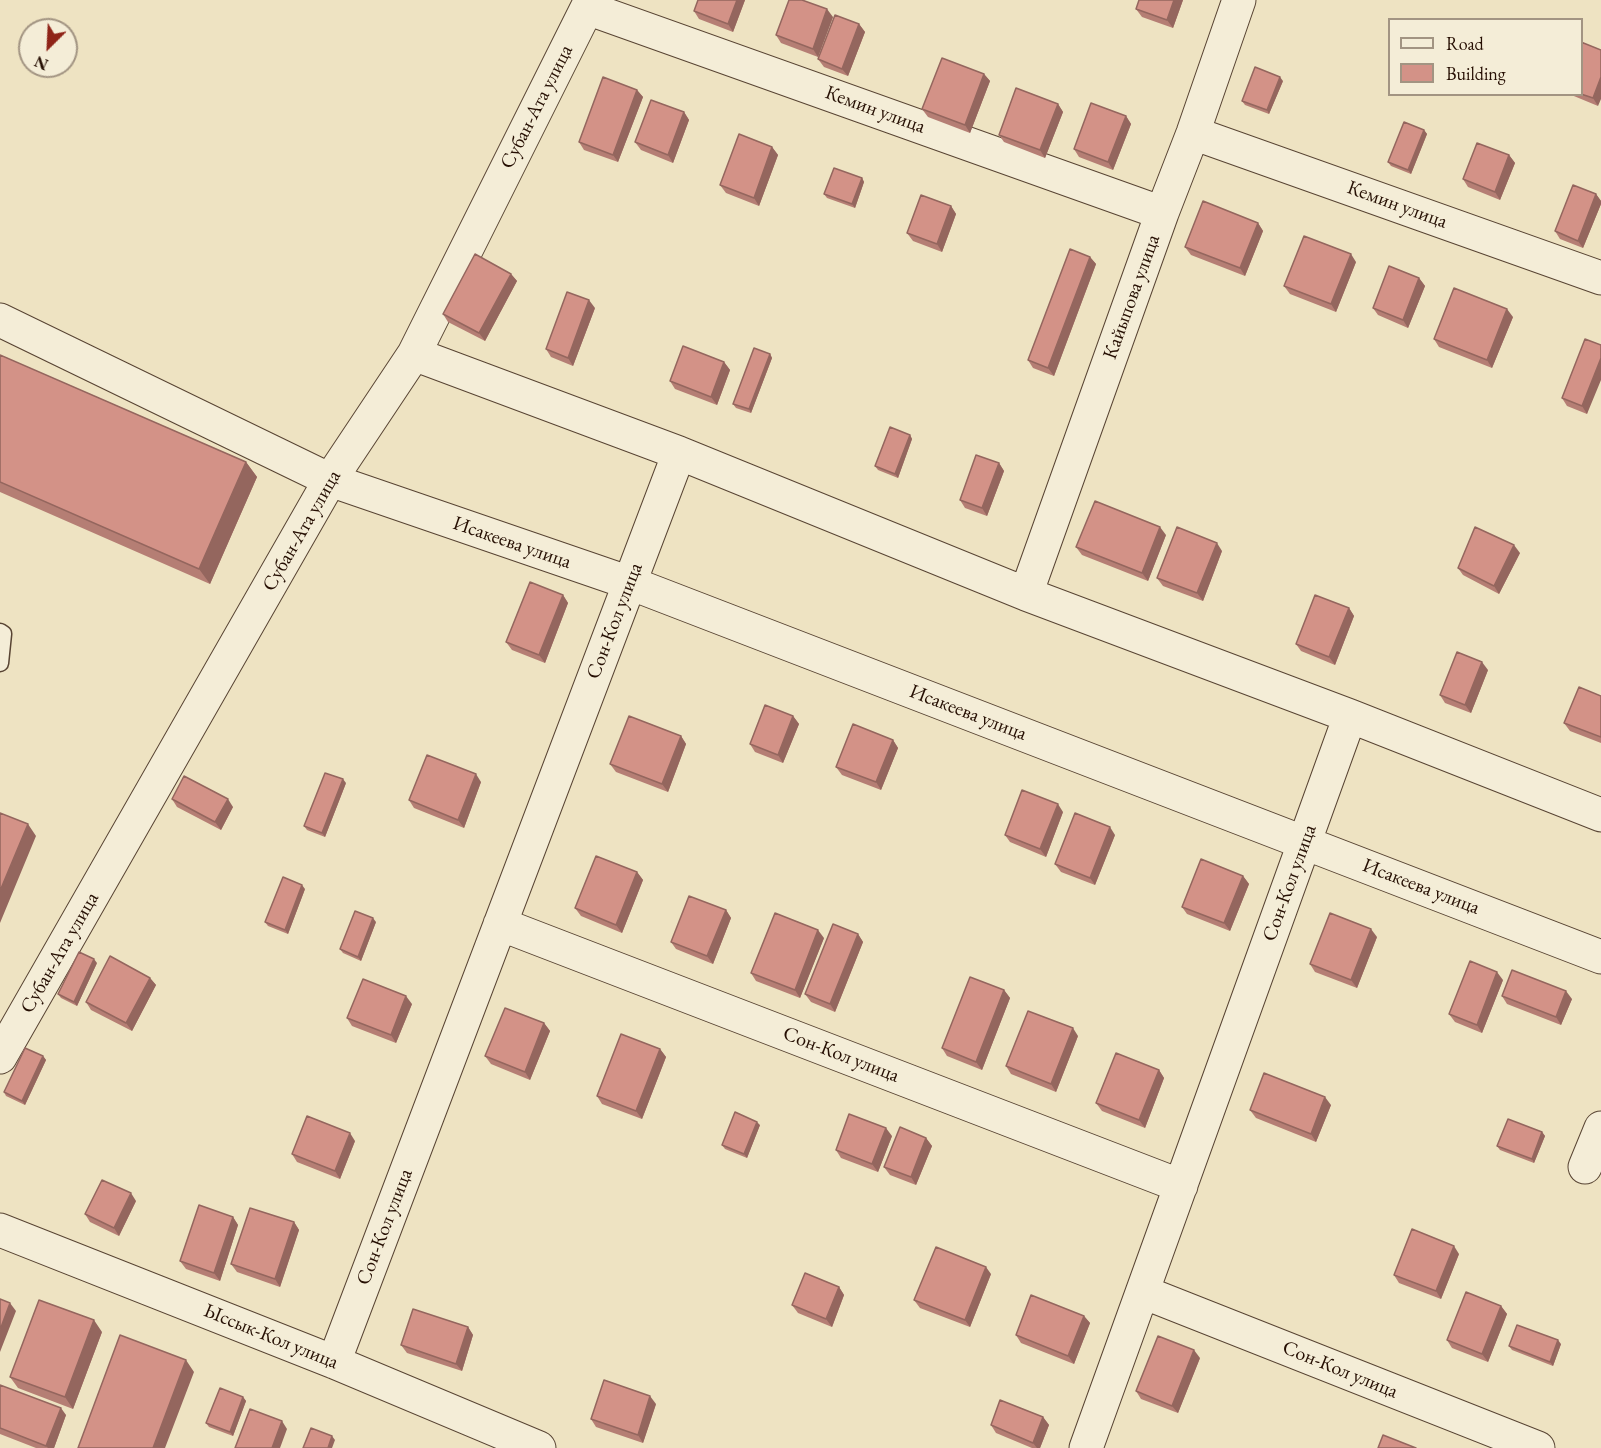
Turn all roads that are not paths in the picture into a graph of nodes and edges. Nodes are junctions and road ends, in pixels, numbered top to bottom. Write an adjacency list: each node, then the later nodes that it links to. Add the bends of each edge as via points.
1 (1239, 0): 3 (street, Кайыпова улица)
2 (589, 4): 4 (street, Кемин улица); 7 (street, Субан-Ата улица)
3 (1193, 133): 4 (street, Кайыпова улица); 5 (street, Кемин улица)
4 (1162, 213): 11 (street, Кайыпова улица)
5 (1601, 278)
6 (0, 320): 9 (street, Исакеева улица)
7 (414, 354): 8 (street); 9 (street, Субан-Ата улица)
8 (679, 453): 10 (street, Сон-Кол улица); 11 (street)
9 (330, 480): 10 (street, Исакеева улица); 19 (street, Субан-Ата улица)
10 (630, 583): 16 (street, Исакеева улица); 17 (street, Сон-Кол улица)
11 (1026, 594): 14 (street)
12 (0, 632): 13 (lane)
13 (0, 663)
14 (1350, 716): 15 (street); 16 (street, Сон-Кол улица)
15 (1601, 816)
16 (1305, 842): 18 (street, Исакеева улица); 22 (street, Сон-Кол улица)
17 (500, 924): 22 (street, Сон-Кол улица); 25 (street, Сон-Кол улица)
18 (1601, 957)
19 (0, 1057)
20 (1601, 1128): 21 (street)
21 (1585, 1167)
22 (1181, 1186): 24 (street, Сон-Кол улица)
23 (0, 1230): 25 (street, Ыссык-Кол улица)
24 (1143, 1292): 27 (street, Сон-Кол улица); 28 (street, Сон-Кол улица)
25 (334, 1362): 26 (street, Ыссык-Кол улица)
26 (539, 1448)
27 (1086, 1448)
28 (1538, 1448)

